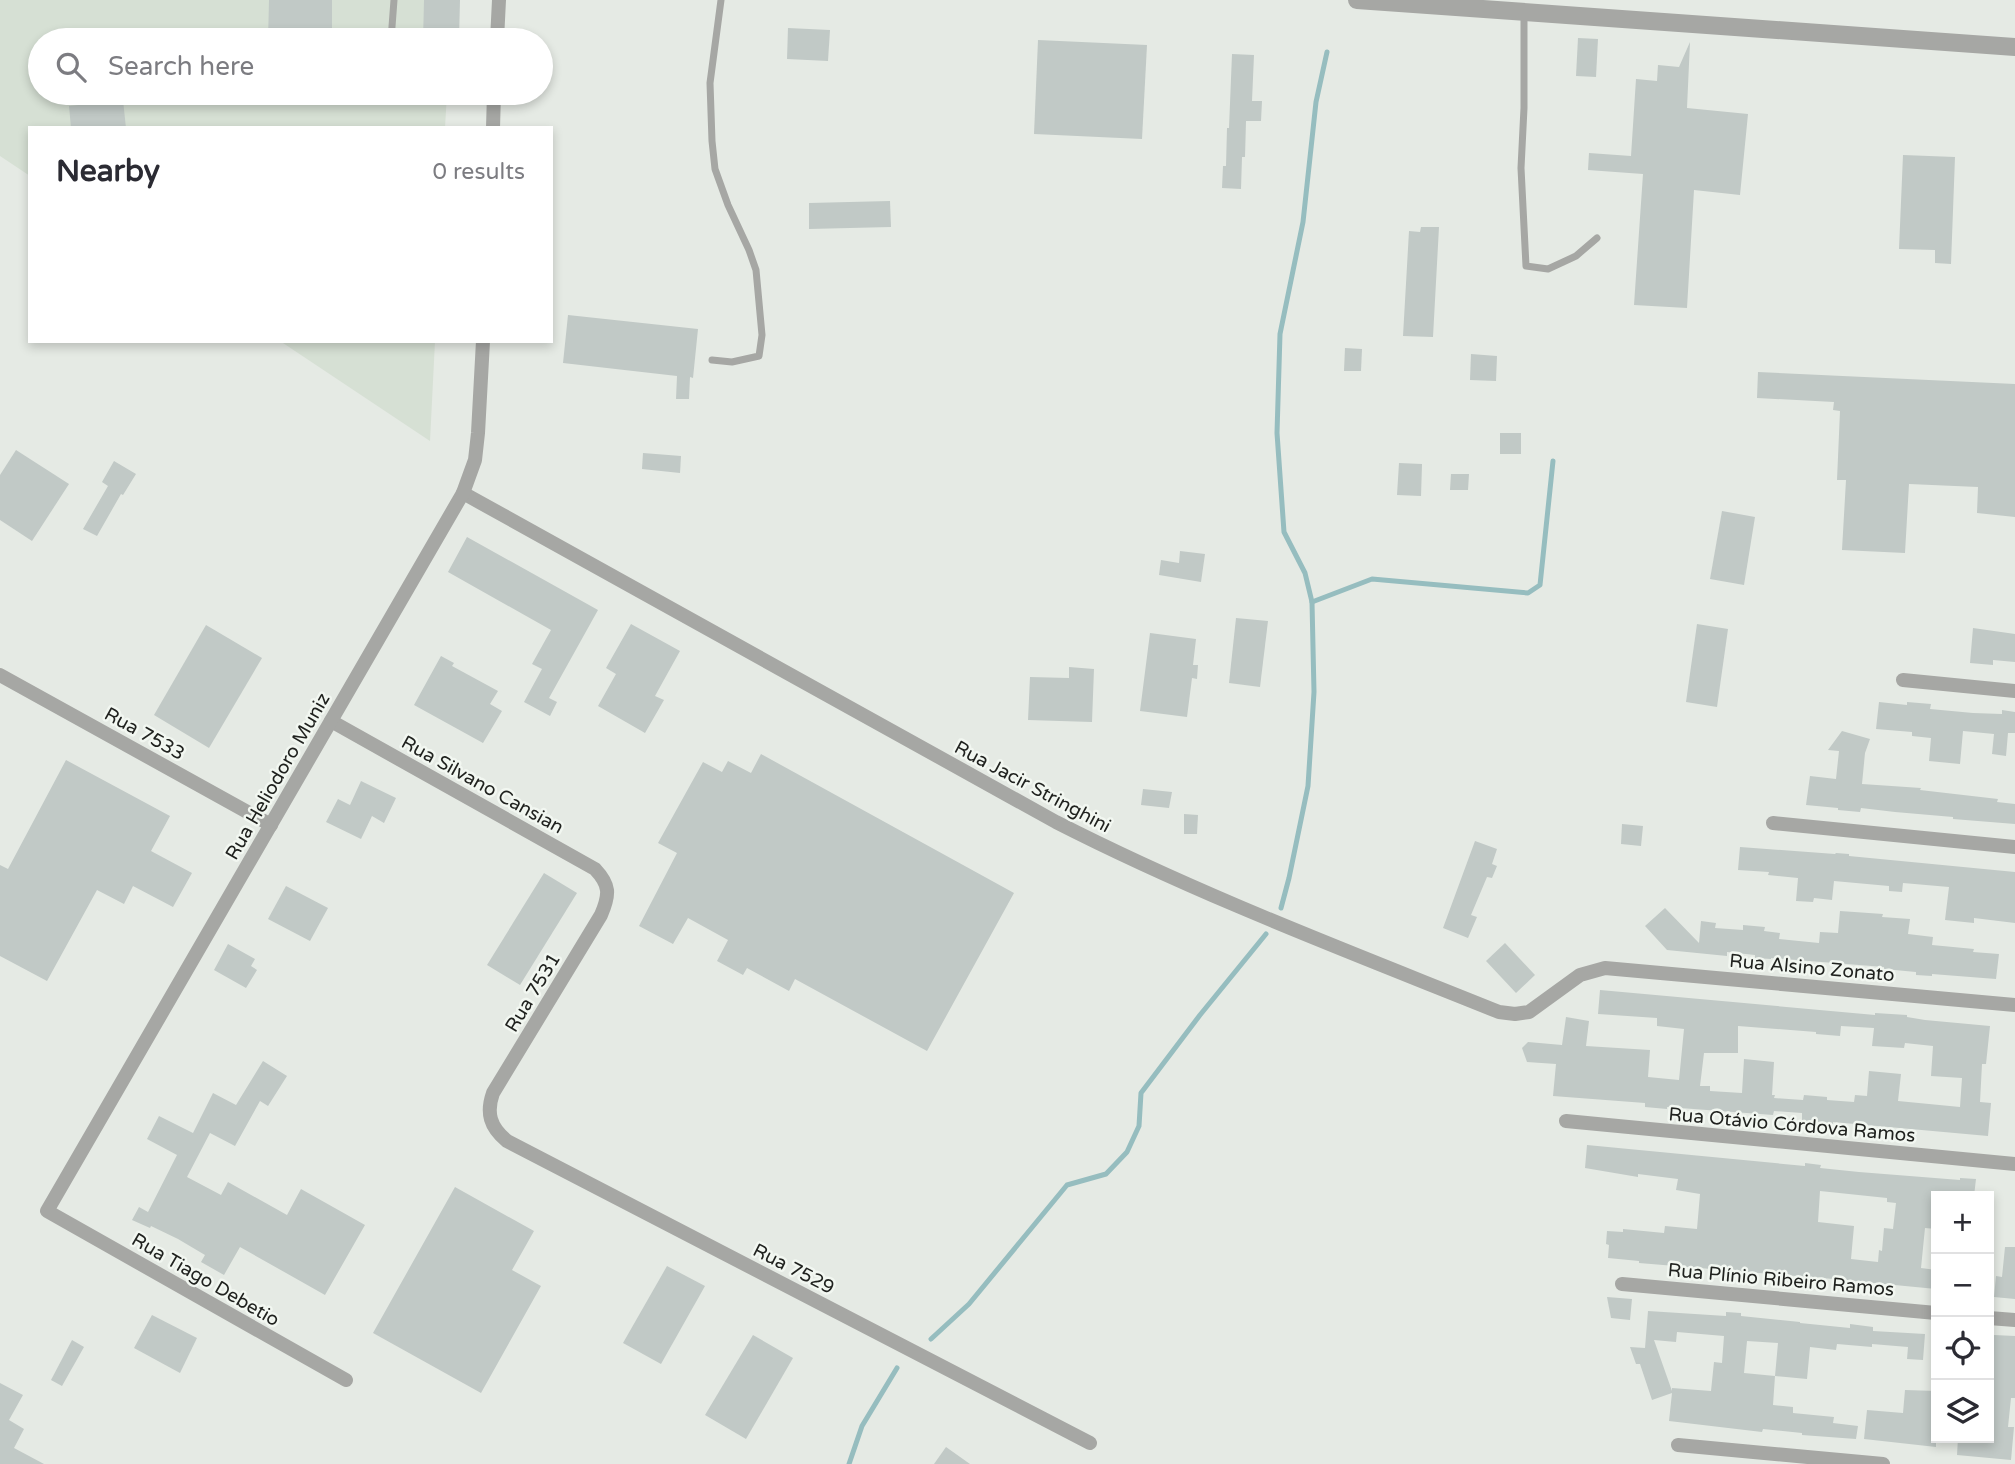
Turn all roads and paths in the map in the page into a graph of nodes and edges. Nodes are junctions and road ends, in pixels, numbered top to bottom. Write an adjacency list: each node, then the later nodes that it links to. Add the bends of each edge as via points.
1 (394, 0): 6 (lane)
2 (499, 0): 7 (street)
3 (721, 0): 13 (lane, via 710,83 715,169 756,270 762,335 759,356 732,362)
4 (1357, 0): 5 (street)
5 (1524, 12): 8 (street); 11 (lane, via 1521,167 1526,266 1548,269 1576,256)
6 (392, 28)
7 (498, 28)
8 (2015, 47)
9 (494, 105): 10 (street)
10 (493, 126)
11 (1597, 238)
12 (483, 343): 14 (street, Rua Heliodoro Muniz, via 477,447)
13 (712, 360)
14 (463, 493): 18 (street, Rua Heliodoro Muniz); 23 (street, Rua Jacir Stringhini, via 1056,822 1227,902 1499,1012 1529,1012 1580,975)
15 (0, 675): 20 (street, Rua 7533)
16 (1903, 680): 17 (street)
17 (2015, 691)
18 (331, 721): 20 (street, Rua Heliodoro Muniz); 22 (street, Rua Silvano Cansian, via 594,869)
19 (1773, 823): 21 (street)
20 (271, 825): 28 (street, Rua Heliodoro Muniz)
21 (2015, 847)
22 (608, 889): 25 (street, Rua 7531, via 601,915 493,1093)
23 (1605, 968): 24 (street, Rua Alsino Zonato)
24 (2015, 1005)
25 (489, 1116): 34 (street, Rua 7529, via 507,1140)
26 (1566, 1121): 27 (street, Rua Otávio Córdova Ramos)
27 (2015, 1164)
28 (47, 1210): 33 (street, Rua Tiago Debetio)
29 (1622, 1284): 30 (street, Rua Plínio Ribeiro Ramos)
30 (1931, 1313)
31 (1994, 1318): 32 (street)
32 (2015, 1320)
33 (346, 1380)
34 (1090, 1443)
35 (1678, 1446): 36 (street)
36 (1756, 1458): 37 (street)
37 (1883, 1464)

